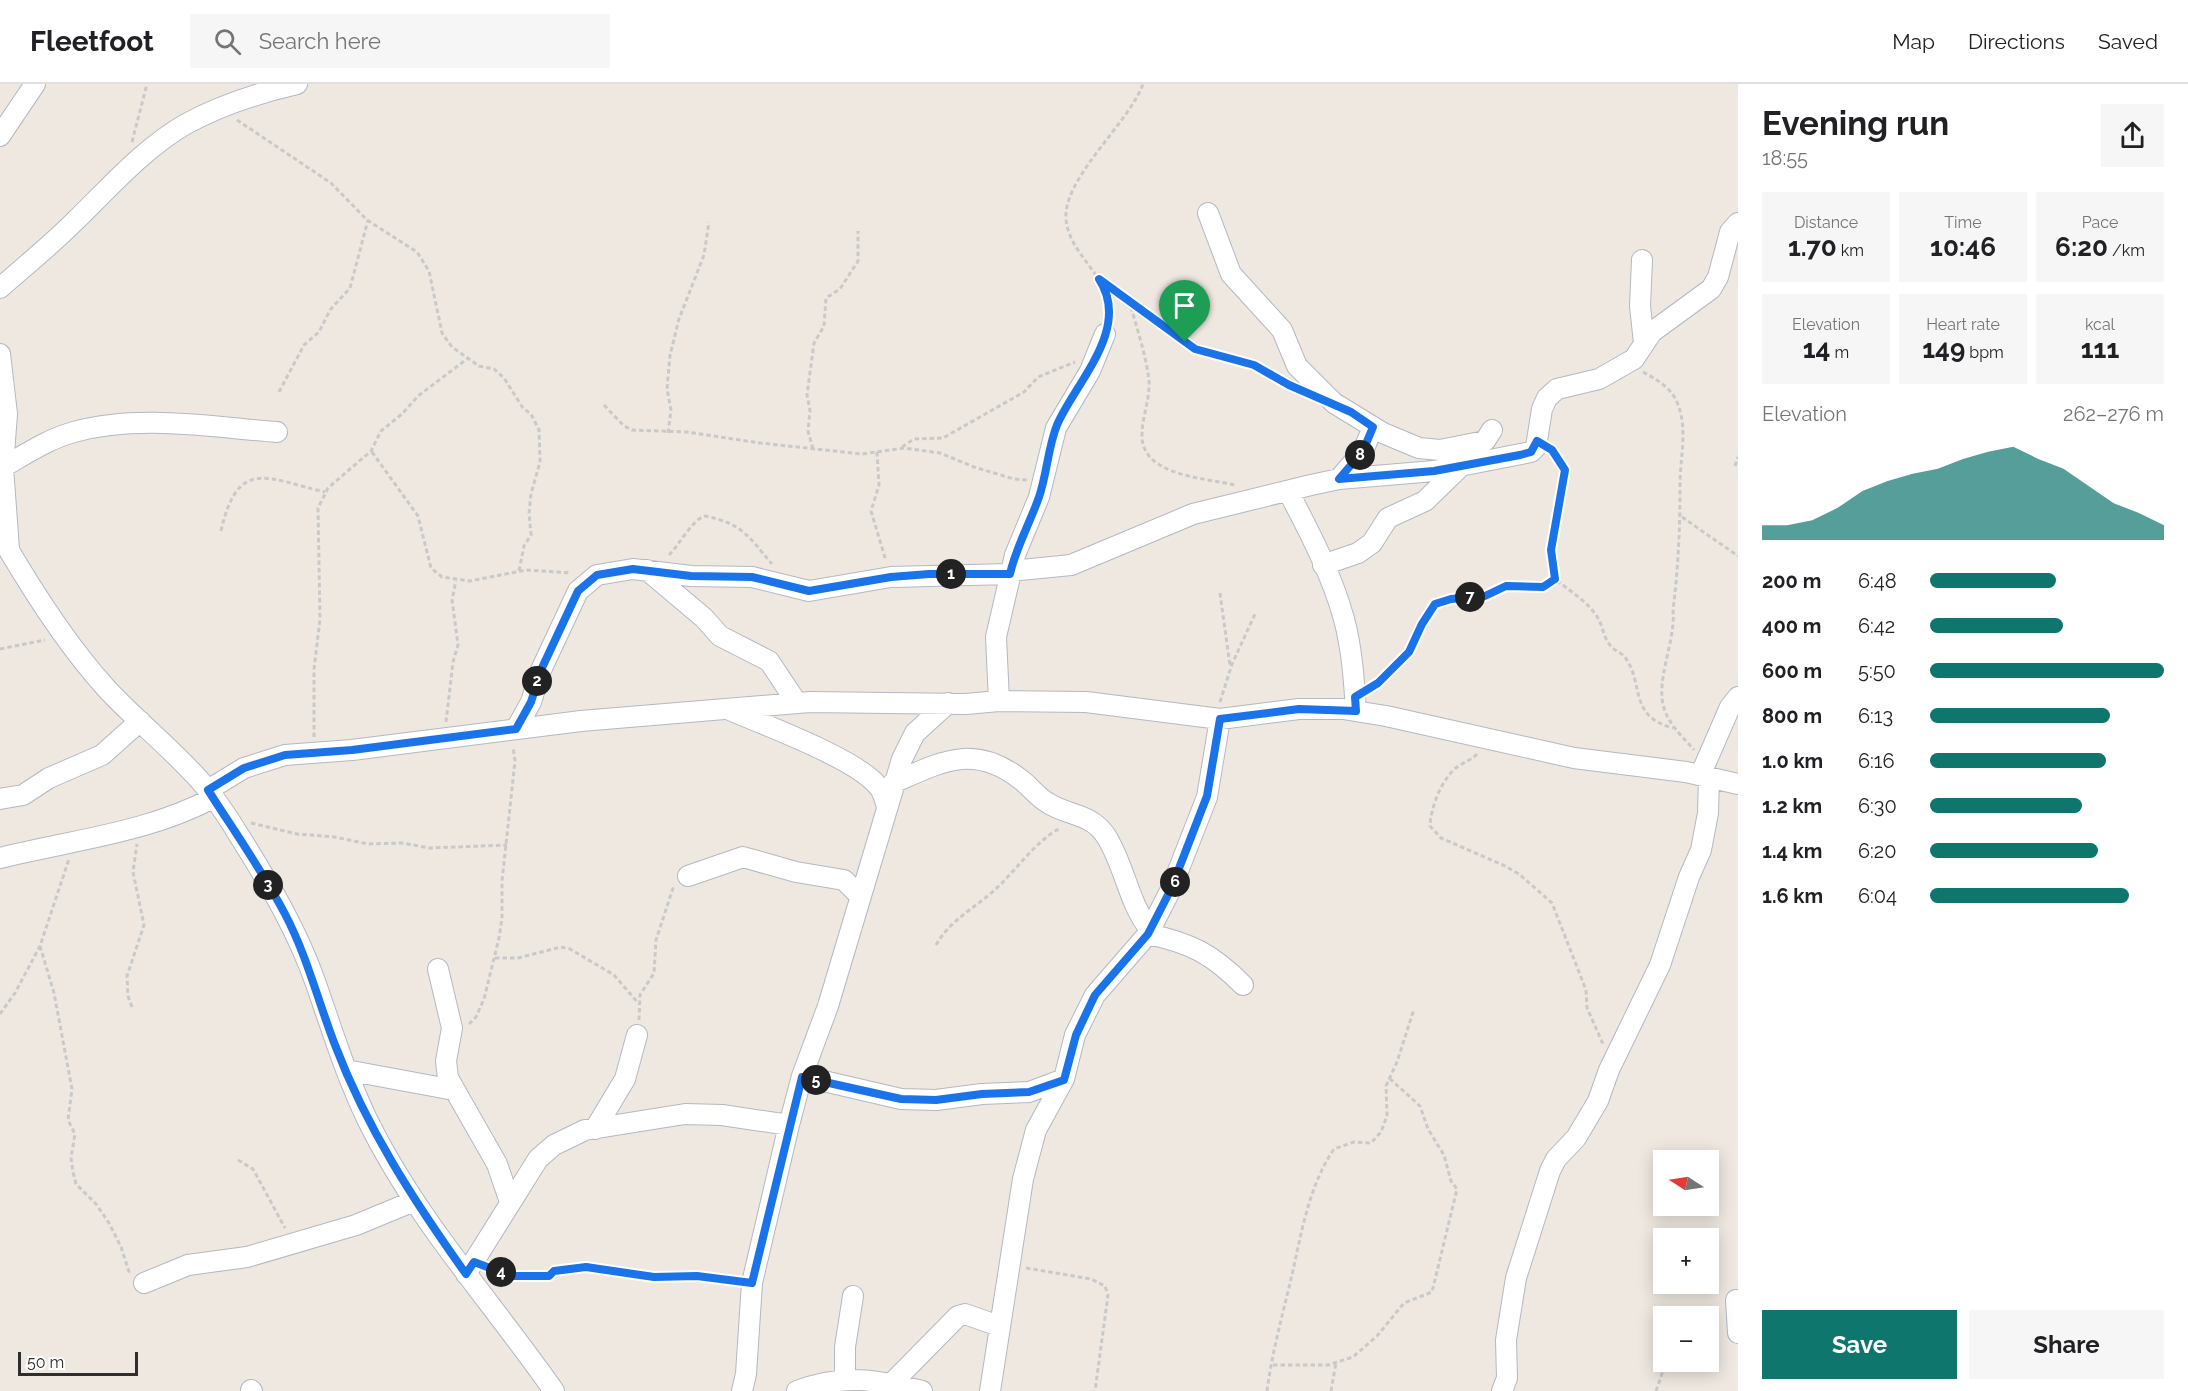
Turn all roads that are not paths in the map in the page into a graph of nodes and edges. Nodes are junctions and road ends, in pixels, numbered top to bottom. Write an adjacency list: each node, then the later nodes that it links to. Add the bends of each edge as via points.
1 (35, 84): 3 (street)
2 (297, 84): 7 (street, via 264,91 183,125)
3 (0, 136)
4 (1208, 213): 11 (street, via 1231,274 1282,330 1297,366 1334,403)
5 (1738, 223): 9 (street, via 1730,232 1711,289 1652,332)
6 (1642, 260): 9 (street, via 1640,306)
7 (0, 288)
8 (1105, 334): 21 (street, via 1090,371 1056,428 1043,482)
9 (1644, 343): 14 (street, via 1641,352 1599,379 1557,388 1542,409 1537,441 1531,452)
10 (0, 354): 15 (street, via 7,414)
11 (1373, 427): 12 (street, via 1398,441 1428,450 1485,441); 16 (street, via 1363,451)
12 (1492, 430)
13 (277, 432): 15 (street, via 146,423 94,428 46,443)
14 (1462, 465): 16 (street); 19 (street, via 1425,501 1388,518 1372,543 1358,553)
15 (3, 467): 18 (street)
16 (1339, 479): 17 (street)
17 (1287, 491): 19 (street); 21 (street, via 1192,514 1071,565)
18 (5, 543): 29 (street, via 66,635 105,686)
19 (1323, 565): 26 (street, via 1344,618)
20 (651, 570): 21 (street, via 691,576 752,577 809,591 891,577); 24 (street, via 720,636 769,661); 30 (street, via 624,569 597,575 578,591 541,670 531,702)
21 (1010, 572): 23 (street, via 996,637)
22 (1738, 696): 31 (street, via 1730,707)
23 (999, 701): 25 (street); 28 (street, via 1086,702)
24 (797, 703): 25 (street); 27 (street)
25 (948, 704): 32 (street, via 915,733)
26 (1356, 704): 28 (street); 31 (street, via 1491,740 1614,765)
27 (728, 709): 30 (street); 36 (street, via 863,771 880,787)
28 (1218, 719): 40 (street, via 1207,796 1199,822)
29 (140, 722): 34 (street); 35 (street, via 102,755 49,778 23,795)
30 (508, 730): 34 (street, via 285,755 257,763)
31 (1706, 773): 33 (street); 65 (street, via 1708,813 1701,850 1660,965 1611,1065 1598,1101 1550,1171 1516,1278 1506,1340 1507,1378)
32 (893, 783): 36 (street); 40 (street, via 941,761 973,757 1009,771 1046,802 1078,814 1106,835 1138,915)
33 (1738, 784)
34 (211, 794): 37 (street, via 185,813 139,827); 44 (street, via 285,913)
35 (0, 799)
36 (887, 807): 39 (street)
37 (0, 858)
38 (688, 876): 39 (street, via 752,857 796,872 844,880)
39 (860, 896): 45 (street, via 828,1006)
40 (1149, 932): 42 (street, via 1197,947); 46 (street, via 1095,995 1076,1035)
41 (438, 969): 47 (street, via 452,1028 448,1078)
42 (1243, 985)
43 (637, 1035): 49 (street, via 625,1079)
44 (346, 1070): 47 (street); 50 (street, via 381,1145)
45 (802, 1077): 46 (street, via 901,1099 936,1100 1029,1092); 48 (street)
46 (1064, 1080): 56 (street, via 1042,1117 1030,1150)
47 (454, 1090): 51 (street, via 497,1164)
48 (789, 1125): 49 (street, via 685,1114); 61 (street, via 752,1283)
49 (595, 1129): 51 (street, via 554,1145 538,1159)
50 (414, 1201): 52 (street); 53 (street, via 356,1225 247,1257 188,1265)
51 (510, 1202): 52 (street)
52 (470, 1268): 60 (street)
53 (144, 1283)
54 (853, 1296): 58 (street, via 845,1347)
55 (1736, 1300): 57 (street)
56 (999, 1326): 59 (street, via 965,1314 958,1316); 64 (street)
57 (1738, 1333)
58 (845, 1380): 59 (street); 62 (street)
59 (892, 1383): 63 (street)
60 (554, 1391)
61 (742, 1391)
62 (797, 1391)
63 (922, 1391)
64 (990, 1391)
65 (1502, 1391)

